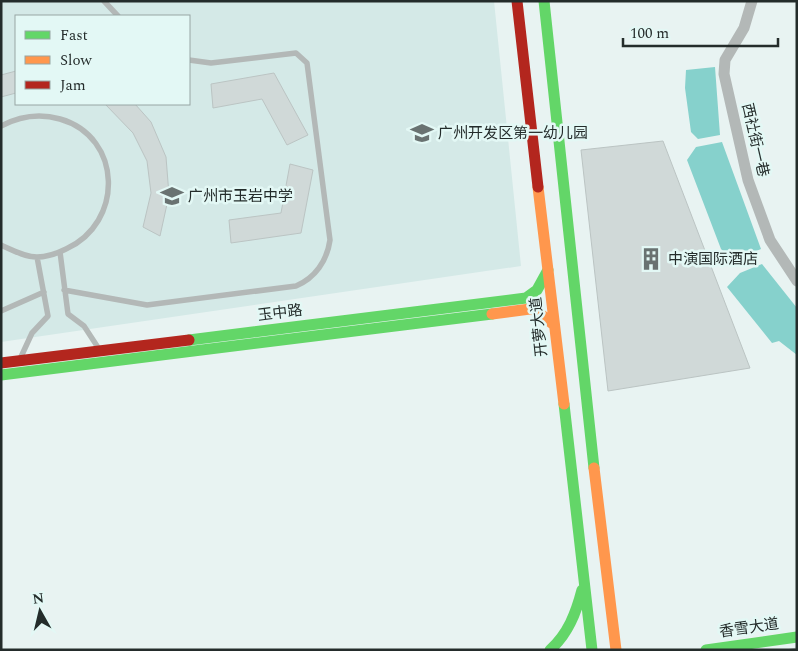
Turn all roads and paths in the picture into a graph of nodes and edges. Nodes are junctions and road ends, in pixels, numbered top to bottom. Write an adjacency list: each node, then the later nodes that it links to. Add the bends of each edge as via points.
1 (104, 1): 5 (lane)
2 (517, 1): 11 (main road, 开萝大道)
3 (544, 1): 21 (main road)
4 (752, 1): 12 (street, 西社街一巷, via 744,28 725,60 724,74 748,180 770,240)
5 (117, 15)
6 (190, 60): 13 (lane, via 210,63 296,53 307,63 330,240 328,254 307,281 296,286 147,305)
7 (1, 126): 9 (lane, via 30,115 68,121 84,131 105,161 108,199 102,216 91,232)
8 (1, 245): 10 (lane)
9 (60, 252): 10 (lane); 13 (lane)
10 (37, 257): 14 (lane)
11 (548, 270): 16 (main road, 开萝大道); 17 (main road, 玉中路, via 540,286 526,298)
12 (797, 281)
13 (64, 290): 17 (lane, via 68,314 84,326)
14 (44, 292): 15 (lane); 18 (lane, via 48,316 32,333)
15 (1, 311)
16 (554, 325): 20 (main road, 玉中路, via 530,309); 22 (main road, 开萝大道)
17 (100, 351): 18 (main road, 玉中路)
18 (19, 361): 19 (main road, 玉中路)
19 (1, 363)
20 (1, 375)
21 (602, 537): 22 (main road, via 600,549 596,552); 27 (main road)
22 (579, 538): 23 (main road, 开萝大道)
23 (584, 578): 25 (main road, via 578,608 571,623); 26 (main road, 开萝大道)
24 (797, 637): 28 (main road, 香雪大道)
25 (550, 650)
26 (592, 650)
27 (616, 650)
28 (706, 650)

